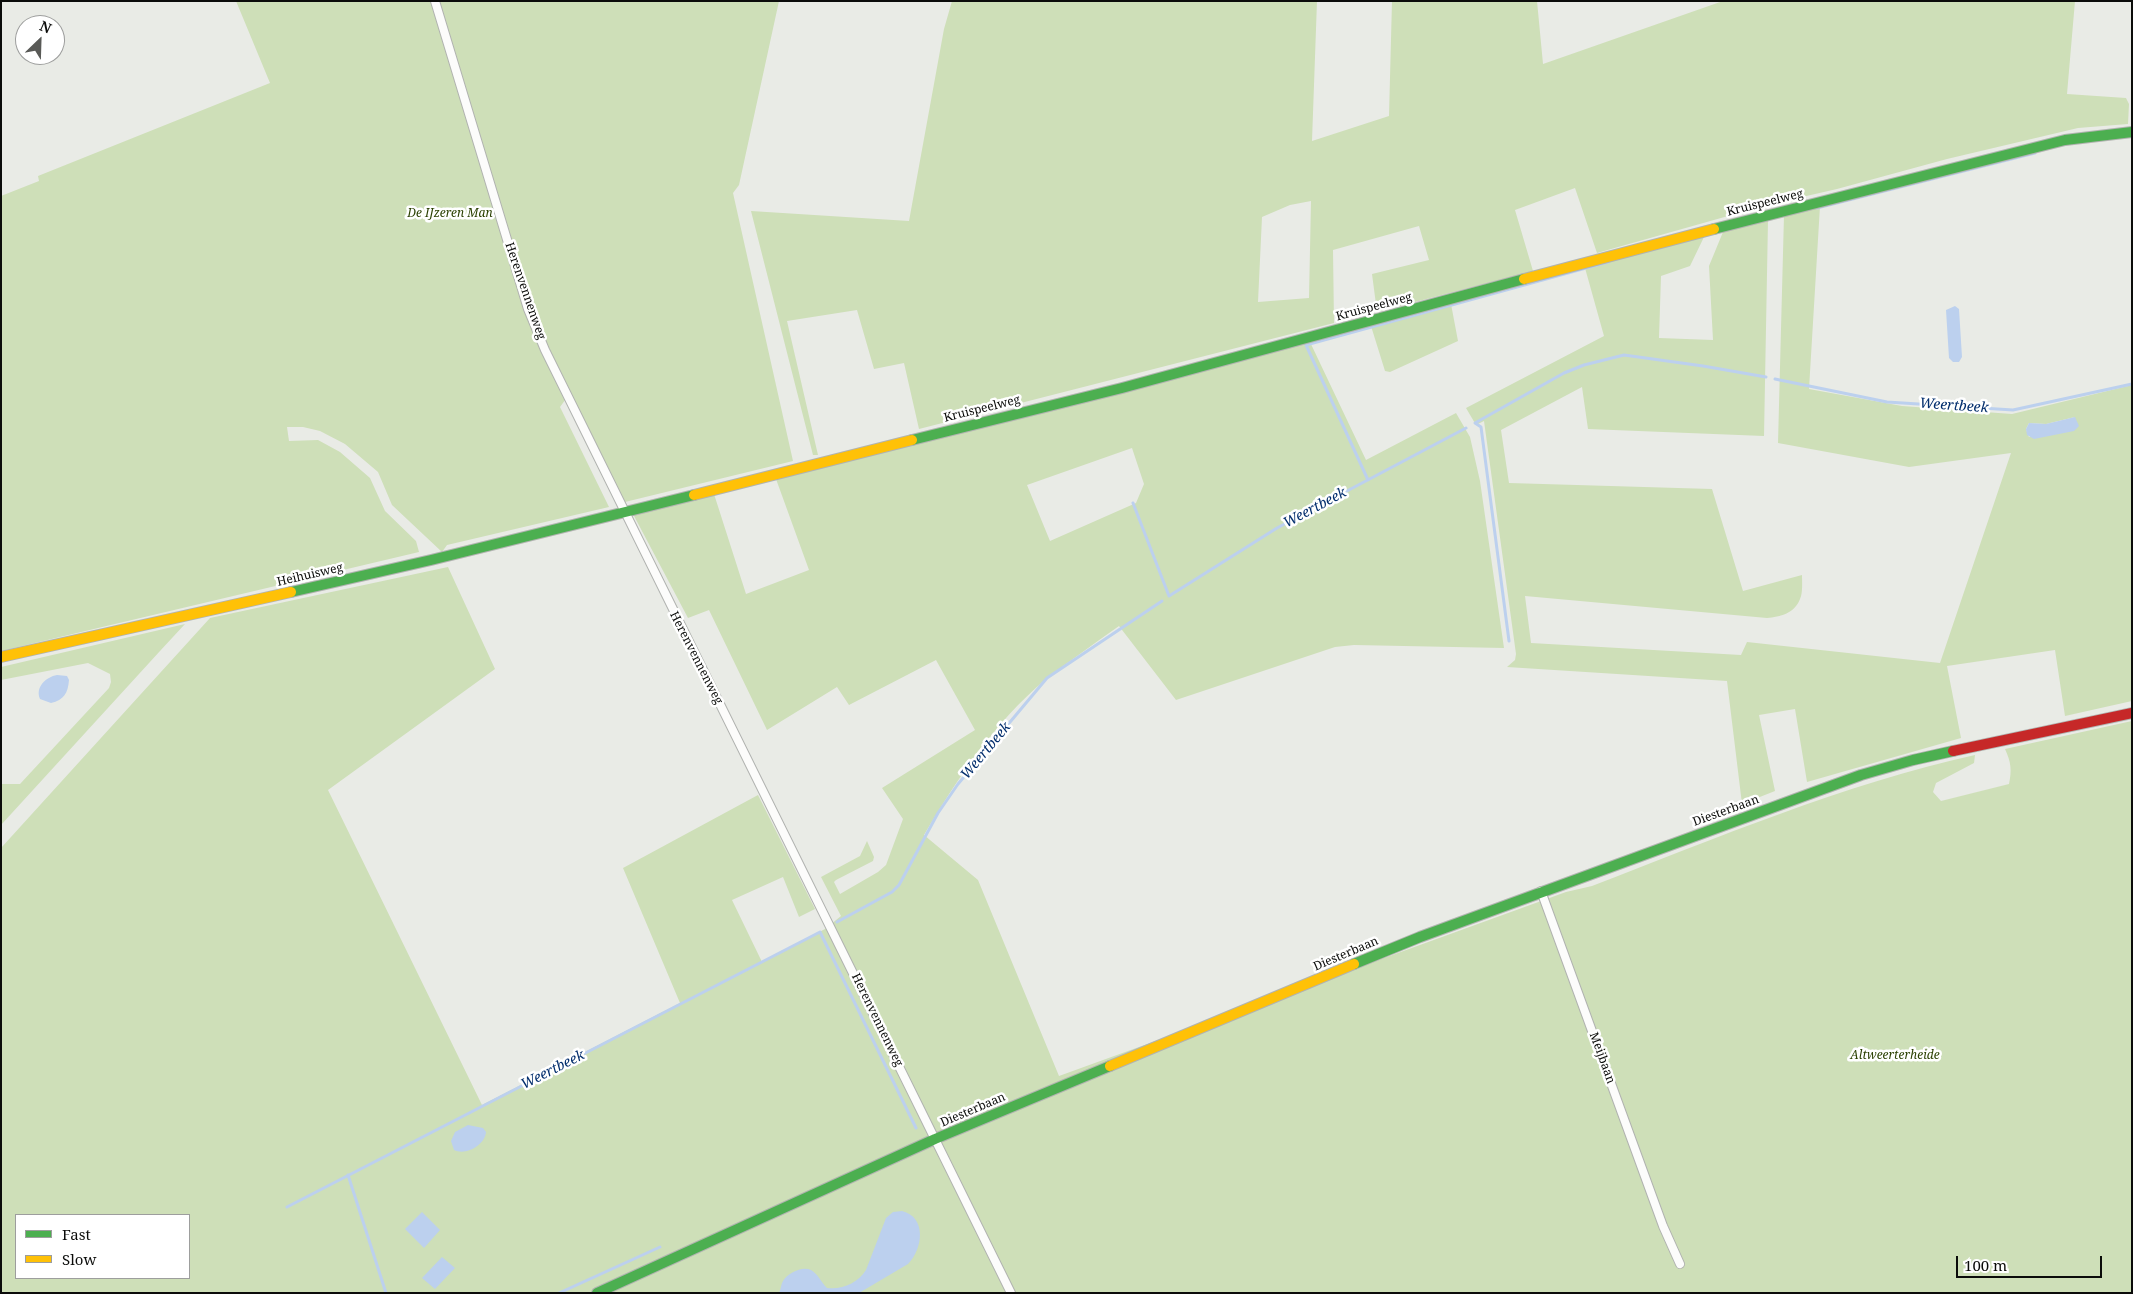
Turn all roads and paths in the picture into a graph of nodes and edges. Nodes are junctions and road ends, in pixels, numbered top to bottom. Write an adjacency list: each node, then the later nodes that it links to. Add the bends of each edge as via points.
1 (435, 1): 3 (street, Herenvennenweg, via 528,308)
2 (2132, 132): 3 (street, Kruispeelweg, via 2065,140 1748,220 1122,388)
3 (623, 511): 4 (street, Heihuisweg, via 430,560); 7 (street, Herenvennenweg)
4 (1, 657)
5 (2132, 713): 6 (street, Diesterbaan, via 1947,752 1861,775)
6 (1541, 891): 7 (street, Diesterbaan, via 1420,937); 8 (street, Meijbaan, via 1663,1226)
7 (935, 1139): 9 (street, Diesterbaan); 10 (street, Herenvennenweg)
8 (1680, 1264)
9 (597, 1293)
10 (1011, 1293)

